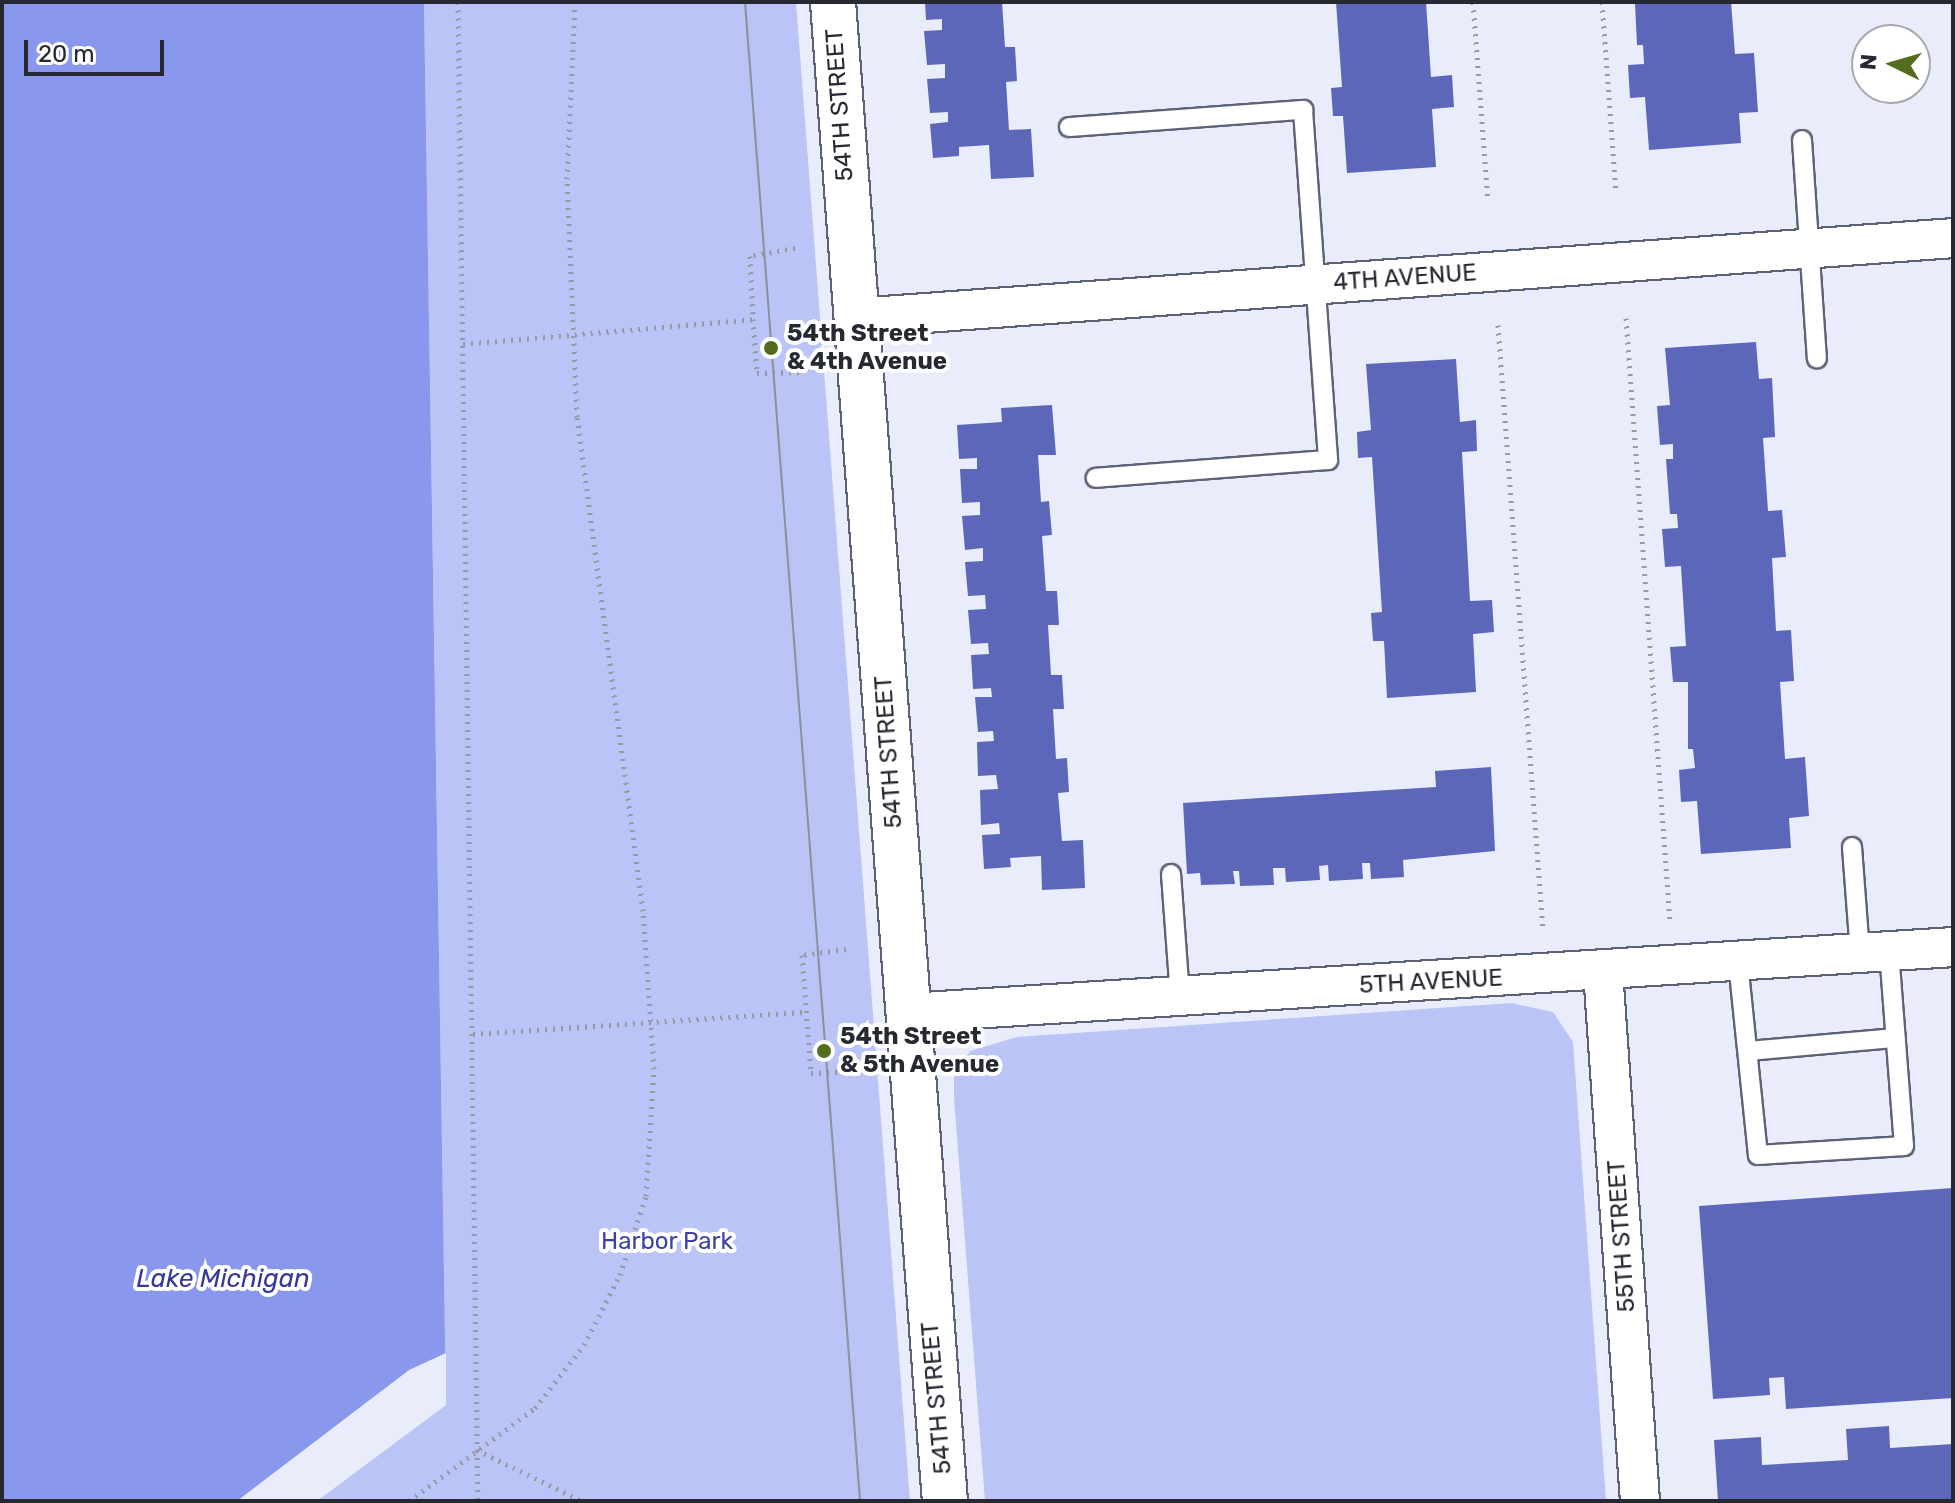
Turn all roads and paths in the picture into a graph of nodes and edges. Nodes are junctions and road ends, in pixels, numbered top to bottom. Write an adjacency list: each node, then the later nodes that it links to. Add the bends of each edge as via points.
1 (458, 2): 19 (path)
2 (575, 2): 18 (path, via 567,179)
3 (833, 2): 14 (street, 54TH STREET)
4 (1473, 2): 9 (path)
5 (1602, 2): 8 (path)
6 (1069, 127): 13 (lane, via 1303,110)
7 (1802, 140): 12 (lane)
8 (1616, 191)
9 (1488, 200)
10 (1953, 238): 12 (street, 4TH AVENUE)
11 (795, 248): 16 (path, via 750,256)
12 (1810, 248): 13 (street, 4TH AVENUE); 20 (lane)
13 (1316, 284): 14 (street, 4TH AVENUE); 22 (lane, via 1328,460)
14 (857, 318): 34 (street, 54TH STREET)
15 (1626, 318): 29 (path)
16 (753, 319): 18 (path); 21 (path, via 757,373)
17 (1498, 325): 31 (path)
18 (573, 335): 19 (path); 35 (path, via 577,417 643,911)
19 (463, 344): 36 (path)
20 (1817, 358)
21 (803, 372)
22 (1096, 478)
23 (1852, 847): 27 (lane)
24 (1171, 874): 32 (lane)
25 (1953, 947): 27 (street, 5TH AVENUE)
26 (846, 949): 33 (path, via 802,955)
27 (1874, 952): 28 (street, 5TH AVENUE); 37 (lane)
28 (1738, 962): 29 (street, 5TH AVENUE); 38 (lane)
29 (1673, 966): 30 (street, 5TH AVENUE)
30 (1603, 971): 31 (street, 5TH AVENUE); 45 (street, 55TH STREET)
31 (1547, 975): 32 (street, 5TH AVENUE)
32 (1180, 997): 34 (street, 5TH AVENUE)
33 (806, 1012): 35 (path); 39 (path, via 811,1073)
34 (908, 1013): 44 (street, 54TH STREET)
35 (651, 1024): 36 (path); 40 (path, via 654,1069 646,1196 620,1275 584,1345 535,1408)
36 (473, 1034): 40 (path)
37 (1895, 1038): 38 (lane); 38 (lane, via 1904,1146 1758,1155)
38 (1749, 1051)
39 (856, 1071)
40 (477, 1450): 41 (path); 42 (path); 43 (path)
41 (409, 1501)
42 (478, 1501)
43 (582, 1501)
44 (945, 1501)
45 (1640, 1501)

